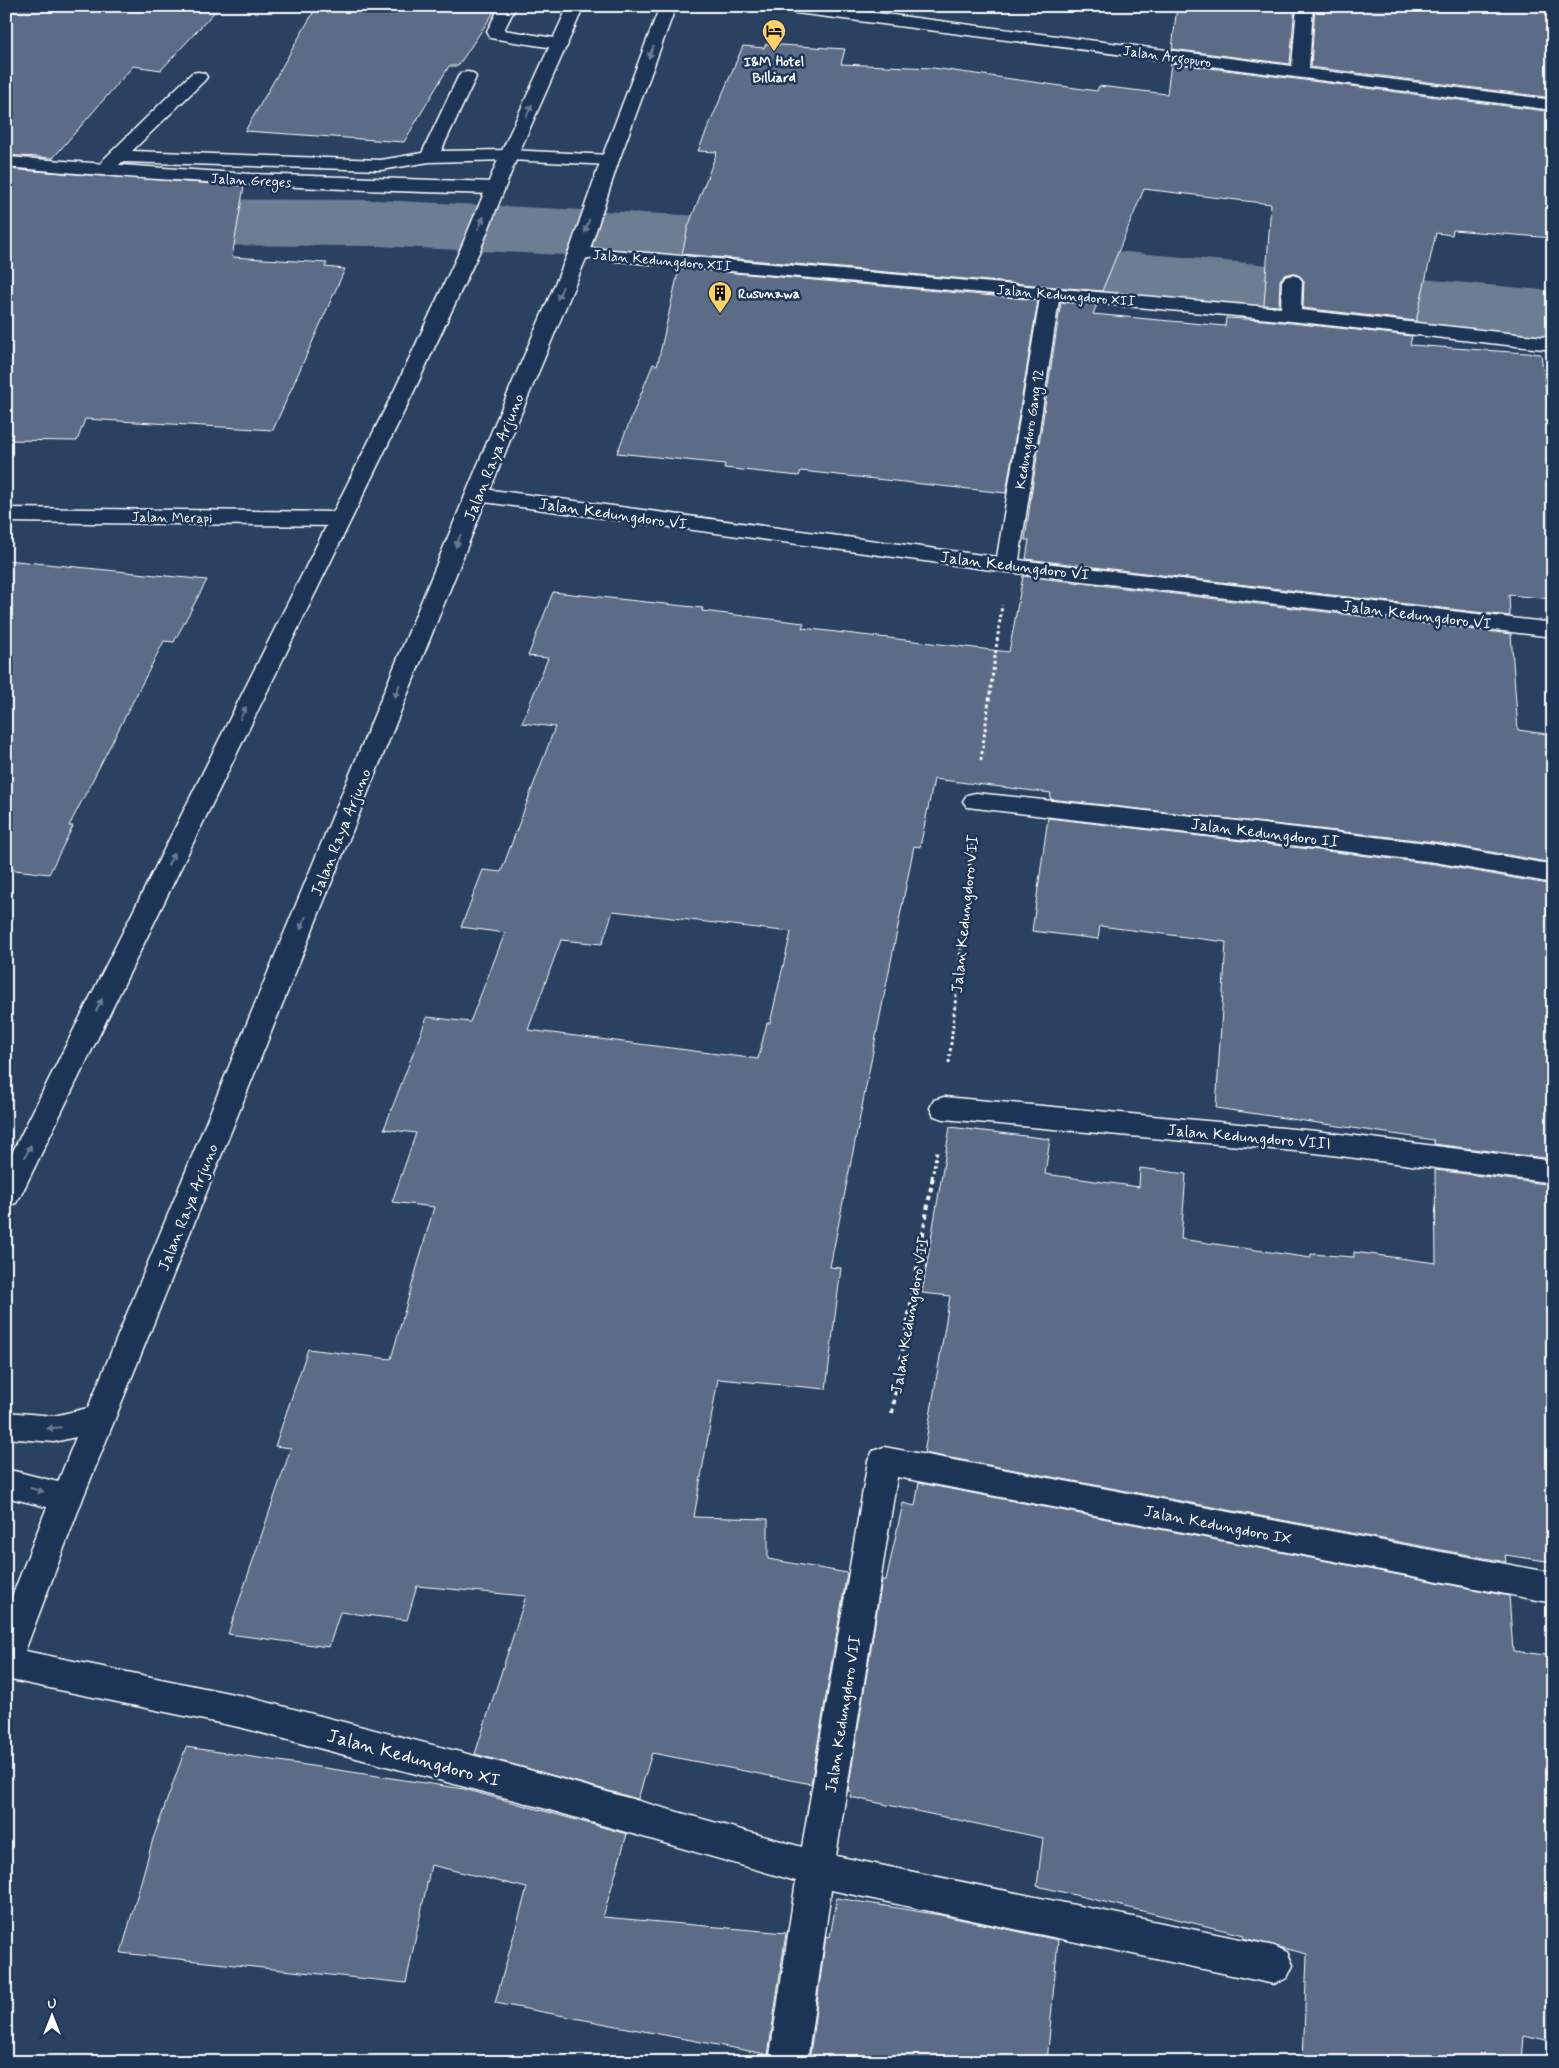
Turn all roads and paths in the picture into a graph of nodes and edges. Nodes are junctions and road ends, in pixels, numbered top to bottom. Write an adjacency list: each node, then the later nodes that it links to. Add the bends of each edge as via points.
1 (508, 6): 6 (main road, via 496,34)
2 (576, 6): 6 (main road)
3 (668, 6): 14 (main road, Jalan Raya Arjuno, one-way to 14)
4 (781, 6): 7 (main road, Jalan Argopuro)
5 (1305, 6): 7 (main road)
6 (560, 44): 11 (main road, one-way to 6)
7 (1300, 73): 10 (main road, Jalan Argopuro)
8 (198, 77): 12 (main road)
9 (466, 77): 13 (main road)
10 (1553, 105)
11 (509, 155): 13 (main road); 14 (main road); 17 (main road)
12 (117, 156): 13 (main road, via 381,165); 16 (main road)
13 (429, 157)
14 (610, 160): 18 (main road, Jalan Raya Arjuno, one-way to 18)
15 (6, 162): 16 (main road, Jalan Greges)
16 (102, 171): 17 (main road, Jalan Greges)
17 (494, 193): 25 (main road, one-way to 17, via 405,389)
18 (579, 251): 20 (main road, Jalan Kedungdoro XII); 23 (main road, Jalan Raya Arjuno, one-way to 23)
19 (1292, 285): 21 (main road)
20 (1050, 294): 21 (main road, Jalan Kedungdoro XII); 26 (main road, Kedungdoro Gang 12)
21 (1291, 313): 22 (main road, Jalan Kedungdoro XII)
22 (1553, 344)
23 (477, 495): 26 (main road, Jalan Kedungdoro VI); 33 (main road, Jalan Raya Arjuno, one-way to 33)
24 (6, 515): 25 (main road, Jalan Merapi)
25 (338, 519): 32 (main road, one-way to 25)
26 (1007, 565): 27 (main road, Jalan Kedungdoro VI); 28 (path, Jalan Kedungdoro VII)
27 (1553, 630)
28 (976, 801): 29 (main road, Jalan Kedungdoro II, via 1425,852); 30 (path, Jalan Kedungdoro VII)
29 (1553, 874)
30 (944, 1108): 31 (main road, Jalan Kedungdoro VIII, via 1316,1142); 35 (path, Jalan Kedungdoro VII)
31 (1553, 1172)
32 (6, 1195)
33 (101, 1418): 34 (main road, one-way to 34, via 54,1429); 37 (main road, Jalan Raya Arjuno)
34 (6, 1425)
35 (884, 1461): 38 (main road, Jalan Kedungdoro IX); 41 (main road, Jalan Kedungdoro VII)
36 (6, 1483): 37 (main road, one-way to 37)
37 (67, 1498): 39 (main road, Jalan Raya Arjuno)
38 (1553, 1588)
39 (6, 1656)
40 (6, 1663): 41 (main road, Jalan Kedungdoro XI, via 243,1712 522,1785)
41 (816, 1869): 42 (main road, Jalan Kedungdoro XI); 43 (main road, Jalan Kedungdoro VII)
42 (1274, 1965)
43 (788, 2062)

